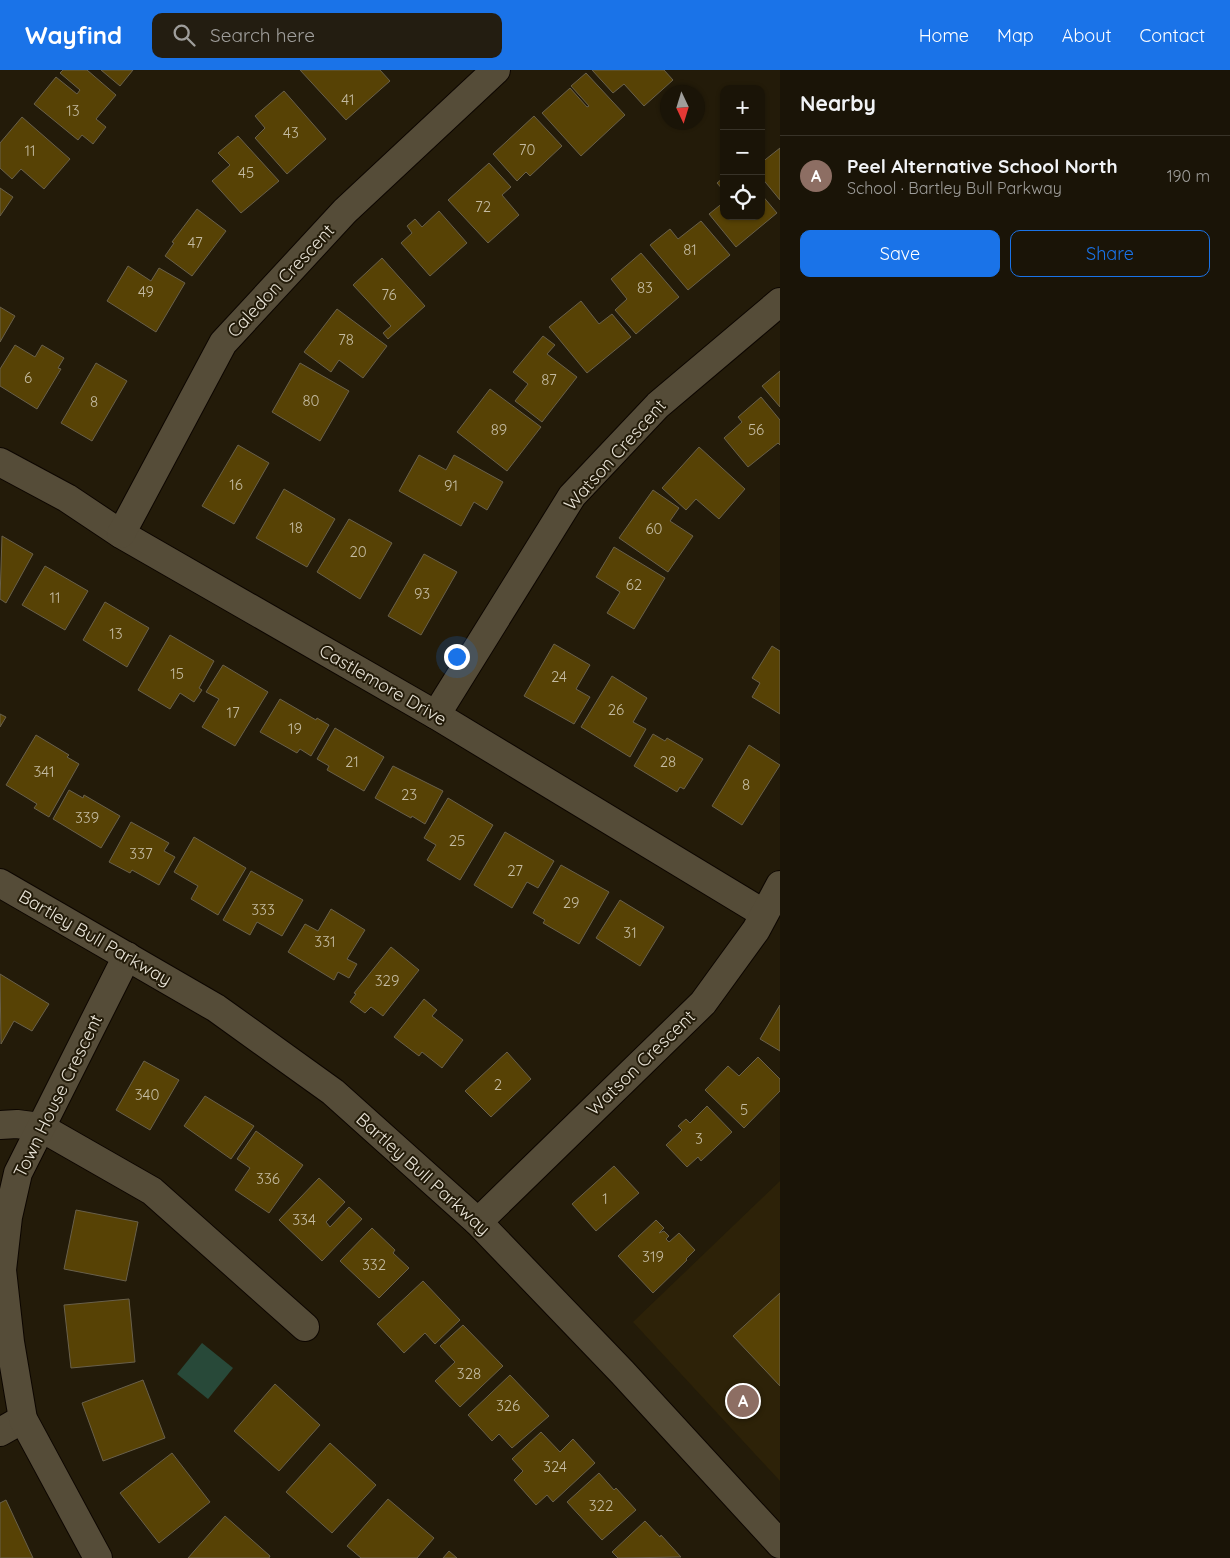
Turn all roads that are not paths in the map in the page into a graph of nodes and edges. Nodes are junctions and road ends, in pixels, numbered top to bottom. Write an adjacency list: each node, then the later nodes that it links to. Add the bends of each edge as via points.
1 (496, 70): 4 (street, Caledon Crescent, via 345,211 223,343)
2 (780, 302): 5 (street, Watson Crescent, via 658,405 572,496)
3 (0, 462): 4 (street, Castlemore Drive, via 68,498)
4 (121, 534): 5 (street, Castlemore Drive)
5 (436, 715): 8 (street, Castlemore Drive)
6 (0, 882): 9 (street, Bartley Bull Parkway)
7 (780, 885): 8 (street, Watson Crescent)
8 (763, 913): 12 (street, Watson Crescent, via 756,930 703,1003)
9 (127, 956): 11 (street, Town House Crescent); 12 (street, Bartley Bull Parkway, via 216,1008 333,1092)
10 (0, 1125): 11 (street)
11 (40, 1127): 13 (street, via 152,1191); 14 (street, Town House Crescent, via 18,1173 8,1217 2,1270)
12 (478, 1222): 15 (street, Bartley Bull Parkway)
13 (305, 1327)
14 (11, 1425): 16 (street, Town House Crescent)
15 (780, 1544)
16 (98, 1558)

